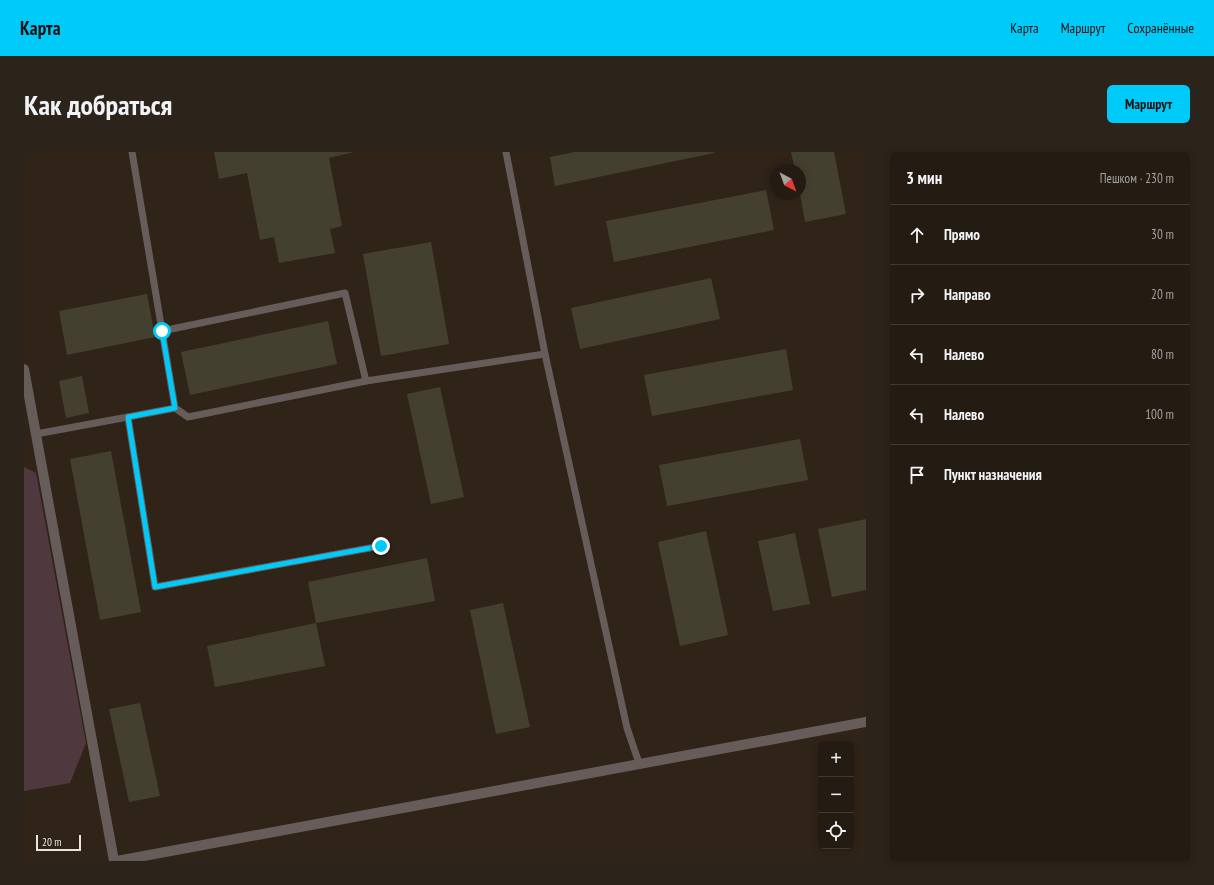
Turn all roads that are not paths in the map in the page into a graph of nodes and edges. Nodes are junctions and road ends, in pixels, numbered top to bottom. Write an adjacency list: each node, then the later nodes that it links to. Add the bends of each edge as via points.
1 (132, 152): 3 (lane)
2 (506, 152): 4 (lane)
3 (162, 331): 6 (lane, via 345,293); 7 (lane)
4 (545, 354): 6 (lane); 12 (lane, via 627,728)
5 (24, 369): 9 (street)
6 (366, 381): 7 (lane, via 188,417)
7 (175, 408): 8 (lane)
8 (128, 417): 9 (lane); 10 (lane, via 155,587)
9 (36, 434): 13 (street)
10 (381, 546)
11 (866, 722): 12 (street)
12 (639, 763): 13 (street)
13 (115, 861)

